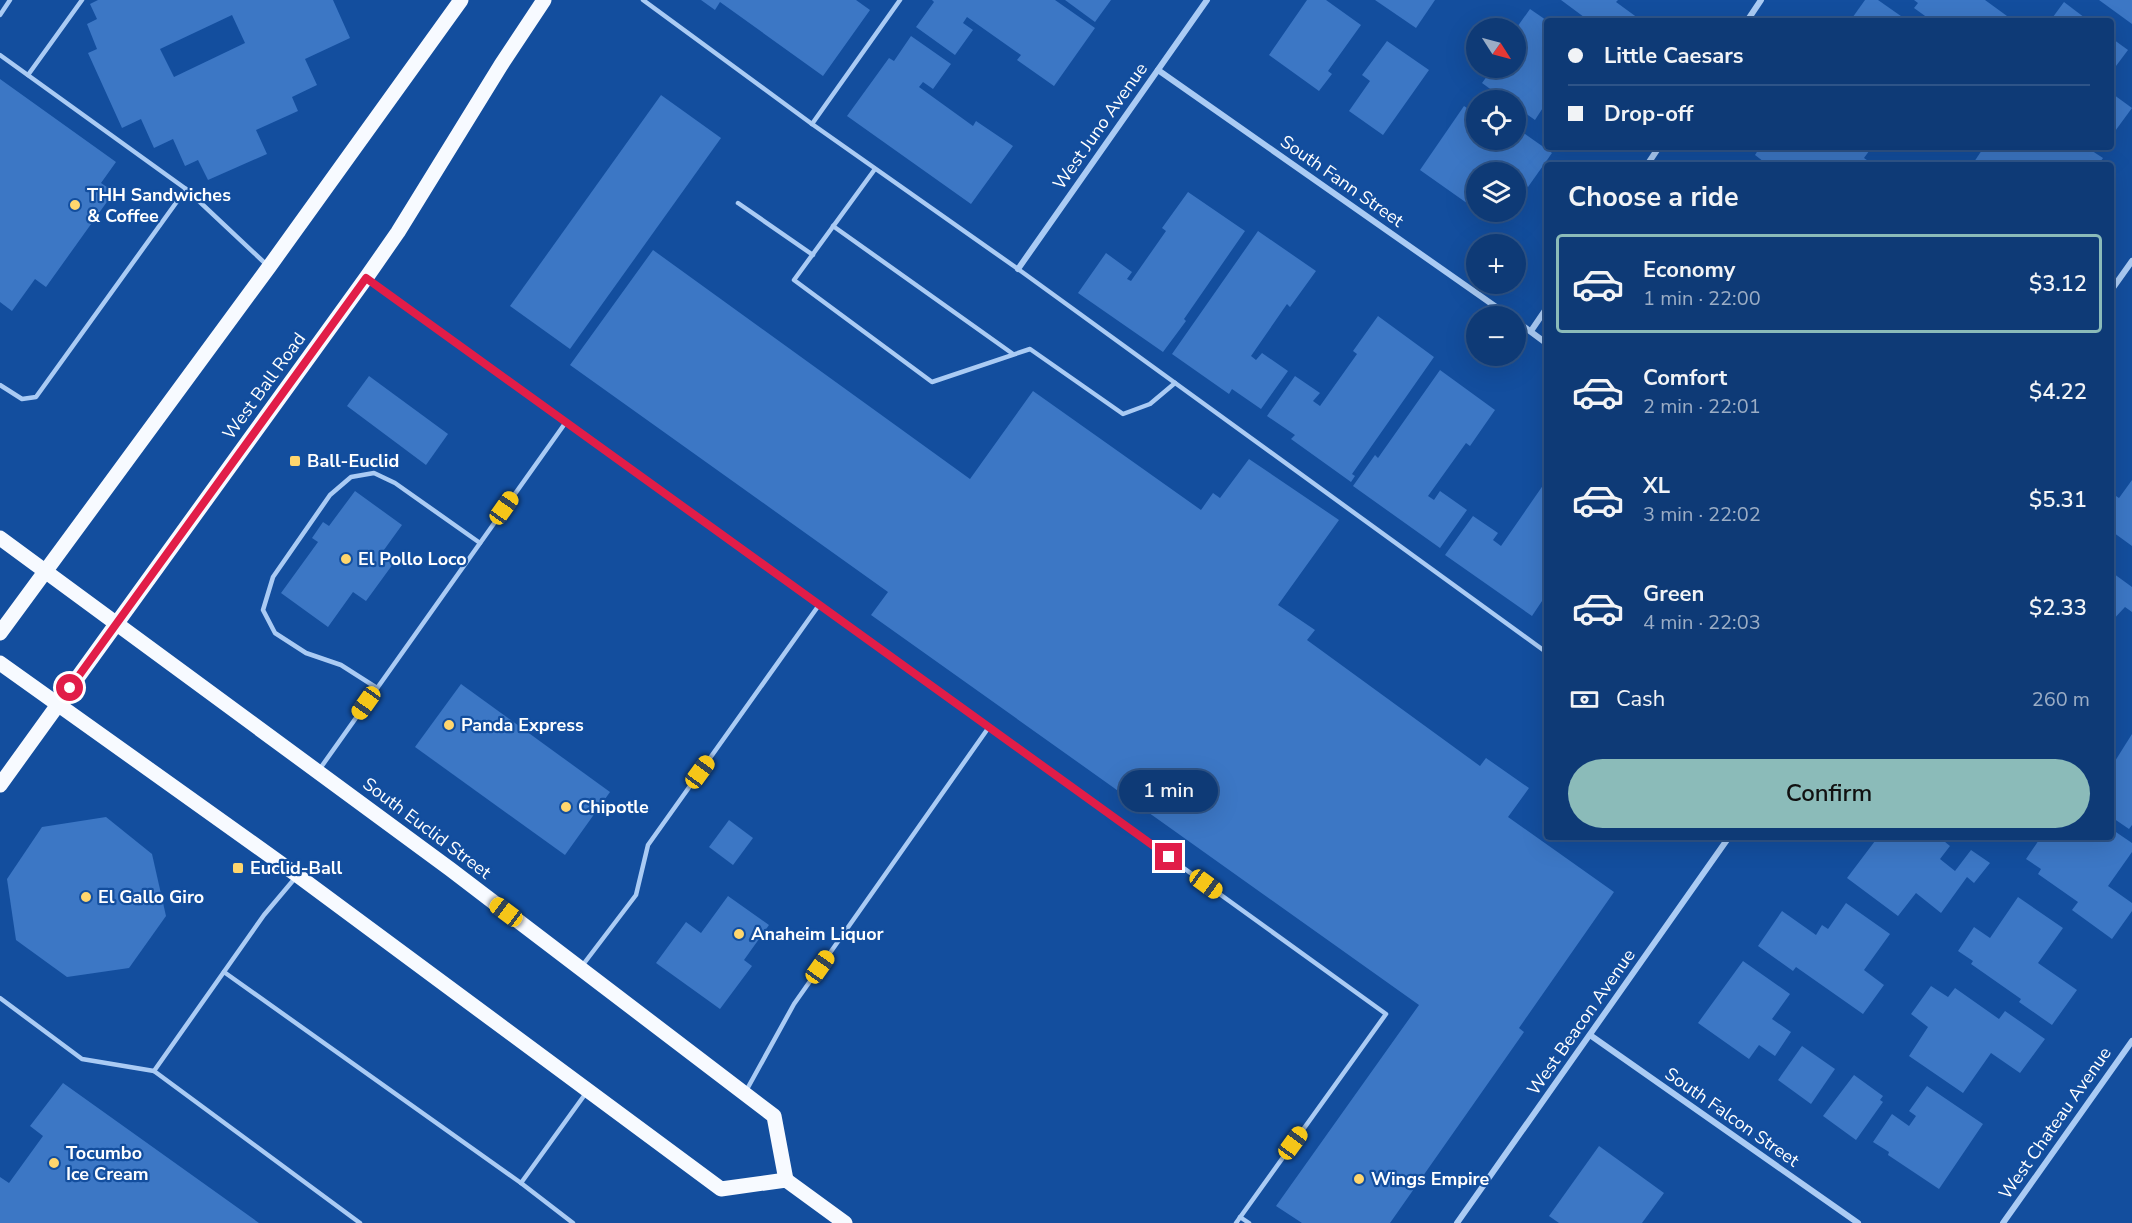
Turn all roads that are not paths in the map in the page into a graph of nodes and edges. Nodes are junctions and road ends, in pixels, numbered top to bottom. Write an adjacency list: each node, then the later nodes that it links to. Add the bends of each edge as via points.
1 (10, 0): 9 (lane)
2 (82, 0): 13 (lane)
3 (461, 0): 21 (main road)
4 (544, 0): 23 (main road, West Ball Road)
5 (643, 0): 14 (lane)
6 (900, 0): 14 (lane)
7 (1207, 0): 12 (street, West Juno Avenue)
8 (1761, 0): 10 (street)
9 (0, 15)
10 (1749, 18)
11 (0, 55): 13 (lane)
12 (1158, 70): 22 (street, West Juno Avenue); 25 (street, South Fann Street)
13 (28, 75): 16 (lane)
14 (812, 124): 15 (lane)
15 (875, 169): 18 (lane); 22 (lane)
16 (186, 189): 21 (lane); 32 (lane, via 36,397 22,399)
17 (738, 203): 19 (lane)
18 (834, 226): 19 (lane); 30 (lane)
19 (813, 255): 30 (lane, via 794,280 932,382)
20 (2132, 261): 24 (street)
21 (269, 267): 36 (main road)
22 (1018, 269): 31 (lane)
23 (366, 278): 33 (lane); 38 (main road, West Ball Road)
24 (2114, 286)
25 (1495, 306)
26 (1544, 312): 28 (street)
27 (1526, 328): 28 (street)
28 (1531, 331): 29 (street)
29 (1544, 341)
30 (1013, 354): 31 (lane, via 1030,349 1123,414 1150,404)
31 (1175, 384): 40 (lane)
32 (0, 385)
33 (566, 422): 35 (lane); 37 (lane)
34 (0, 538): 36 (main road, South Euclid Street)
35 (480, 543): 42 (lane); 42 (lane, via 395,483 374,473 351,477 330,495 273,578 263,610 275,633 306,653 341,665)
36 (45, 571): 38 (main road, South Euclid Street); 39 (main road)
37 (819, 605): 44 (lane); 49 (lane, via 648,845 636,895)
38 (116, 624): 43 (main road, West Ball Road); 45 (main road, South Euclid Street)
39 (0, 633)
40 (1544, 651)
41 (0, 663): 43 (main road)
42 (377, 688): 45 (lane)
43 (58, 705): 46 (main road, West Ball Road); 48 (main road)
44 (989, 727): 56 (lane, via 794,1004); 59 (lane, via 1386,1014)
45 (318, 772): 49 (main road, South Euclid Street)
46 (0, 785)
47 (1727, 840): 52 (street, West Beacon Avenue)
48 (297, 875): 50 (lane); 55 (main road)
49 (581, 968): 56 (main road, South Euclid Street)
50 (224, 972): 54 (lane); 58 (lane)
51 (0, 998): 54 (lane, via 82,1059)
52 (1590, 1035): 65 (street, West Beacon Avenue); 66 (street, South Falcon Street)
53 (2132, 1041): 67 (street, West Chateau Avenue)
54 (154, 1071): 60 (lane)
55 (587, 1091): 57 (main road, via 721,1189); 58 (lane)
56 (745, 1094): 57 (main road, South Euclid Street, via 774,1116)
57 (786, 1180): 62 (main road)
58 (521, 1183): 61 (lane)
59 (1240, 1217): 63 (lane); 64 (lane)
60 (360, 1223)
61 (573, 1223)
62 (845, 1223)
63 (1236, 1223)
64 (1249, 1223)
65 (1457, 1223)
66 (1858, 1223)
67 (2003, 1223)

